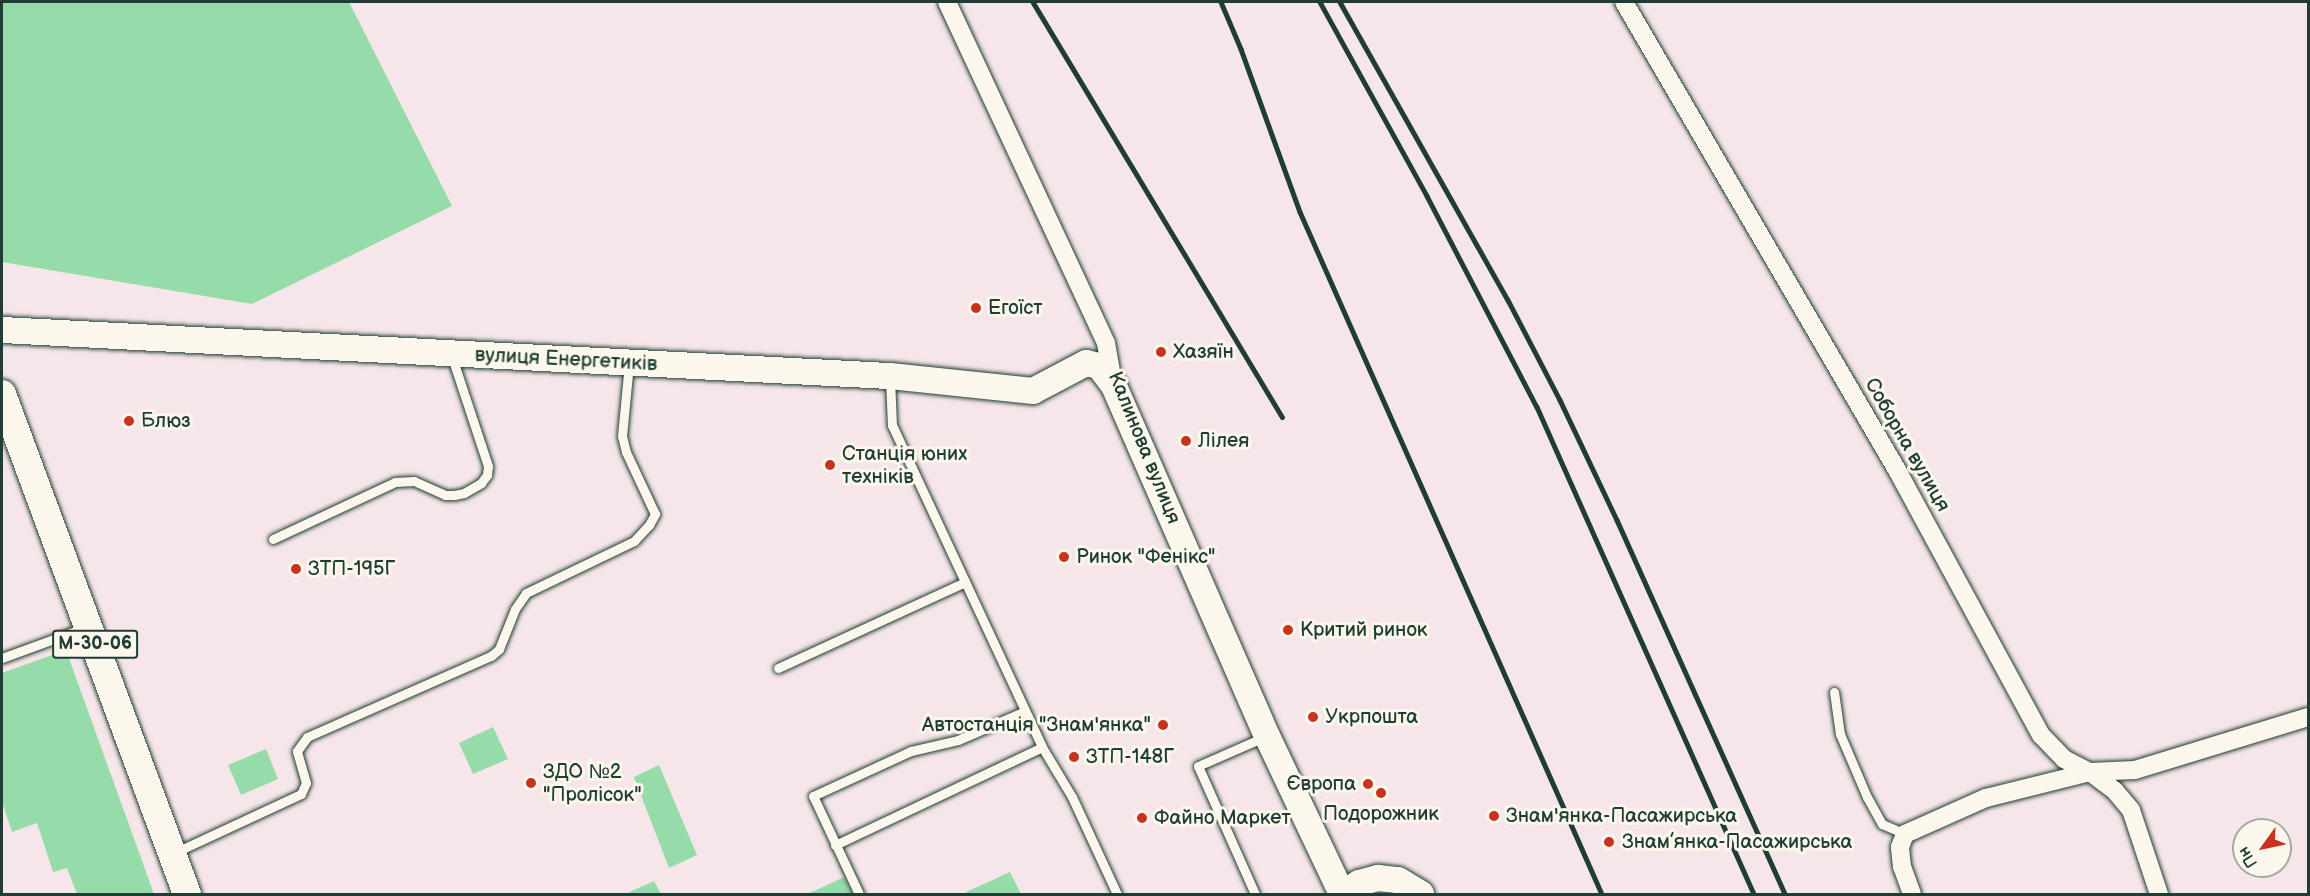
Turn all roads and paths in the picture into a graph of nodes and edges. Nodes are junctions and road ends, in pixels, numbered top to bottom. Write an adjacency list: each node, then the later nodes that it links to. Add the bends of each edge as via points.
1 (947, 2): 7 (street, Калинова вулиця, via 1106,343)
2 (1624, 2): 19 (street, Соборна вулиця, via 1897,470 2041,735 2064,759)
3 (2, 330): 4 (street, вулиця Енергетиків)
4 (451, 354): 5 (street, вулиця Енергетиків); 9 (lane, via 488,466 481,483 464,493 445,495 414,481 395,482)
5 (629, 363): 6 (street, вулиця Енергетиків); 22 (lane, via 622,436 655,514 649,525 634,541 525,593 499,649 491,656 307,737 297,751 306,783 301,794)
6 (890, 376): 7 (street, вулиця Енергетиків, via 1033,390 1086,363 1099,366); 10 (lane, via 892,425)
7 (1114, 386): 17 (street, Калинова вулиця)
8 (2, 394): 11 (main road, М-30-06)
9 (273, 539)
10 (966, 582): 13 (lane); 15 (lane)
11 (88, 626): 12 (lane); 22 (main road, М-30-06)
12 (2, 658)
13 (778, 668)
14 (1834, 692): 20 (lane, via 1840,734 1867,797 1882,824)
15 (1025, 711): 18 (lane); 21 (lane, via 958,740 911,751 813,796)
16 (2308, 717): 19 (street, via 2135,770)
17 (1267, 736): 26 (lane, via 1198,766); 27 (street, Калинова вулиця)
18 (1042, 747): 21 (lane); 25 (lane, via 1072,797)
19 (2090, 772): 20 (street, via 1986,798); 30 (street, Соборна вулиця, via 2115,791 2131,810)
20 (1905, 834): 29 (street, via 1900,847 1902,867)
21 (835, 845): 24 (lane)
22 (172, 854): 23 (main road, М-30-06)
23 (187, 894)
24 (859, 894)
25 (1117, 894)
26 (1255, 894)
27 (1342, 894): 28 (street, via 1359,883 1378,878 1398,880)
28 (1421, 894)
29 (1912, 894)
30 (2159, 894)

